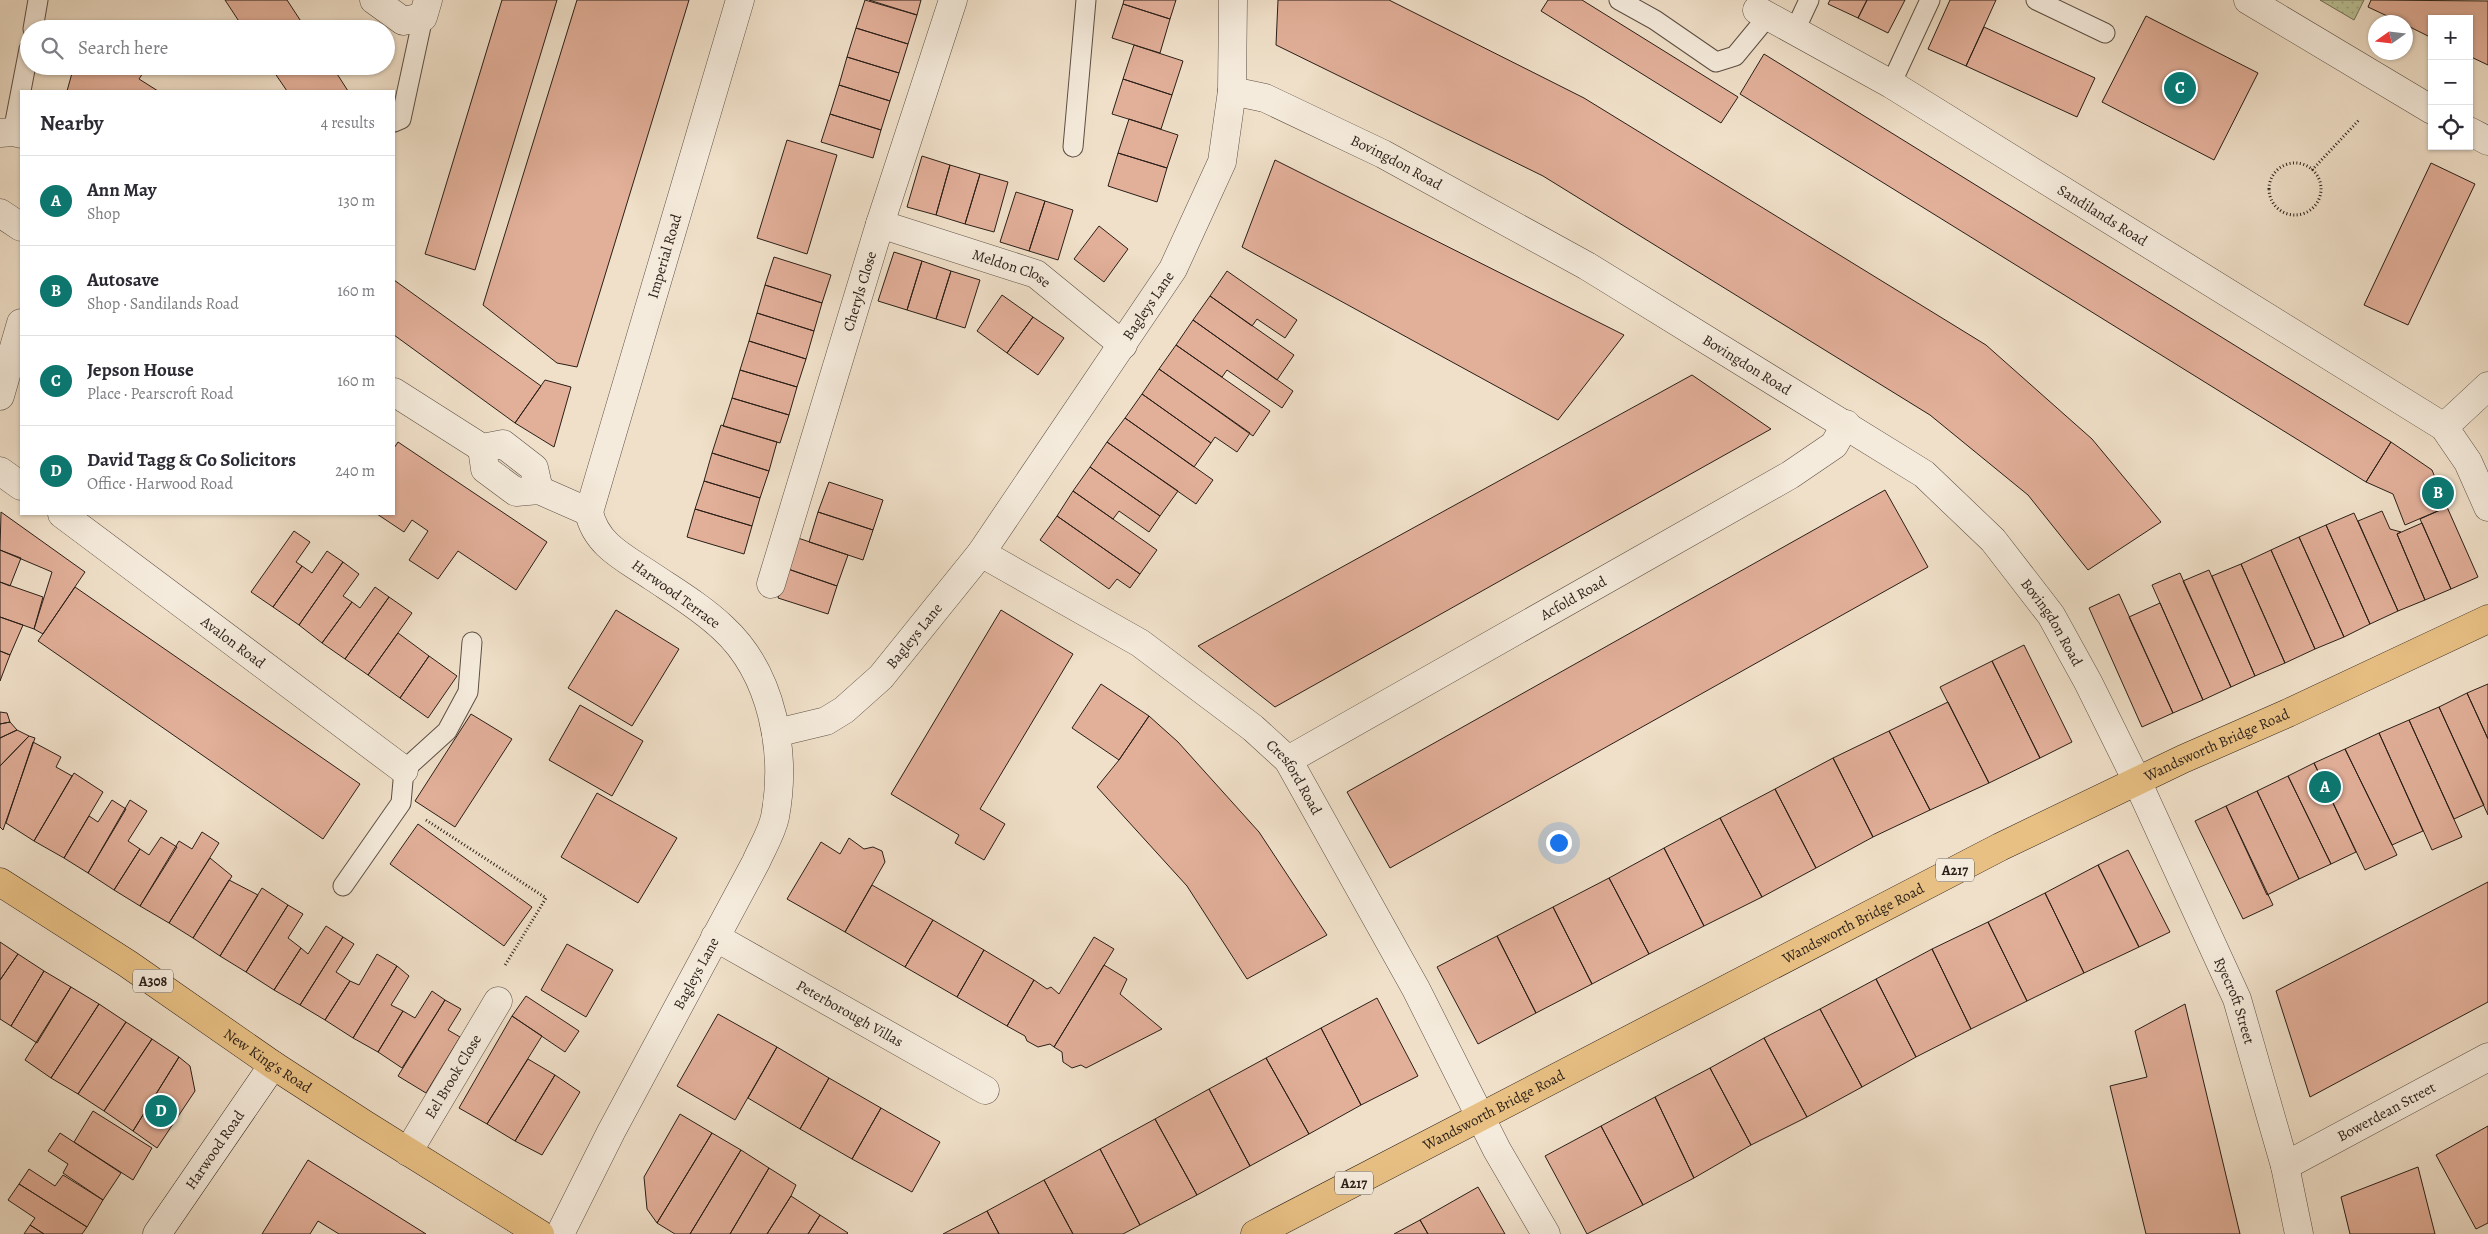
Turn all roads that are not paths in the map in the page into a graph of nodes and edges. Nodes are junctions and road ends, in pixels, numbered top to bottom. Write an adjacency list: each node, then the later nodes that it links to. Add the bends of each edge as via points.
1 (38, 0): 15 (lane)
2 (374, 0): 13 (street, via 403,21)
3 (740, 0): 42 (street, Imperial Road)
4 (953, 0): 30 (street, Cheryls Close)
5 (1086, 0): 28 (lane)
6 (1233, 0): 21 (street, Bagleys Lane)
7 (1619, 0): 14 (lane, via 1655,20 1716,62 1735,56)
8 (1809, 0): 16 (lane)
9 (1930, 0): 19 (lane)
10 (2036, 0): 12 (lane)
11 (2248, 0): 23 (street)
12 (2067, 6): 17 (lane)
13 (425, 8): 24 (lane, via 401,119)
14 (1762, 13): 16 (street, Sandilands Road)
15 (35, 20)
16 (1795, 30): 19 (street, Sandilands Road)
17 (2105, 33)
18 (24, 75): 20 (lane)
19 (1890, 84): 38 (street, Sandilands Road)
20 (21, 90)
21 (1232, 91): 33 (street, Bagleys Lane, via 1222,162 1173,269); 37 (street, Bovingdon Road, via 1265,98 1383,154 1587,266)
22 (20, 93): 25 (lane)
23 (2428, 108)
24 (395, 122)
25 (12, 133)
26 (2473, 133): 27 (street)
27 (2488, 142)
28 (1073, 147)
29 (0, 213): 31 (street)
30 (880, 224): 33 (street, Meldon Close, via 1036,274); 45 (street, Cheryls Close)
31 (20, 226)
32 (20, 326): 36 (street)
33 (1123, 345): 44 (street, Bagleys Lane)
34 (2488, 386): 38 (street)
35 (395, 393): 42 (street, via 482,448 504,444 534,468 539,490)
36 (0, 396)
37 (1846, 424): 49 (street, Acfold Road, via 1834,445 1790,475); 51 (street, Bovingdon Road, via 1924,474 1993,540 2051,615)
38 (2444, 427): 41 (street, Sandilands Road, via 2468,462)
39 (0, 472): 40 (street)
40 (20, 485)
41 (2488, 507)
42 (589, 512): 48 (street, Harwood Terrace, via 591,523 606,545 725,629 755,668)
43 (63, 515): 50 (street, Avalon Road)
44 (981, 553): 48 (street, Bagleys Lane, via 881,677 844,710 826,721); 49 (street, Cresford Road, via 1140,643 1253,728)
45 (771, 584)
46 (2488, 619): 51 (main road, Wandsworth Bridge Road / A217)
47 (472, 642): 50 (lane, via 468,692 447,731)
48 (776, 733): 54 (street, Bagleys Lane, via 780,774 774,819 756,862)
49 (1288, 760): 59 (street, Cresford Road, via 1416,989)
50 (404, 770): 53 (lane, via 400,803)
51 (2137, 781): 59 (main road, Wandsworth Bridge Road / A217, via 2000,847); 61 (street, Ryecroft Street, via 2237,999)
52 (0, 882): 57 (main road, New King's Road / A308, via 128,964)
53 (343, 886)
54 (715, 936): 58 (street, Peterborough Villas); 64 (street, Bagleys Lane)
55 (498, 1001): 60 (street, Eel Brook Close)
56 (2488, 1057): 61 (street, Bowerdean Street)
57 (273, 1065): 60 (main road, New King's Road / A308); 62 (street, Harwood Road)
58 (984, 1090)
59 (1480, 1116): 65 (main road, Wandsworth Bridge Road / A217); 66 (street, Cresford Road)
60 (408, 1152): 63 (main road, New King's Road / A308)
61 (2284, 1166): 67 (street, Ryecroft Street)
62 (157, 1234)
63 (540, 1234)
64 (560, 1234)
65 (1255, 1234)
66 (1546, 1234)
67 (2299, 1234)

